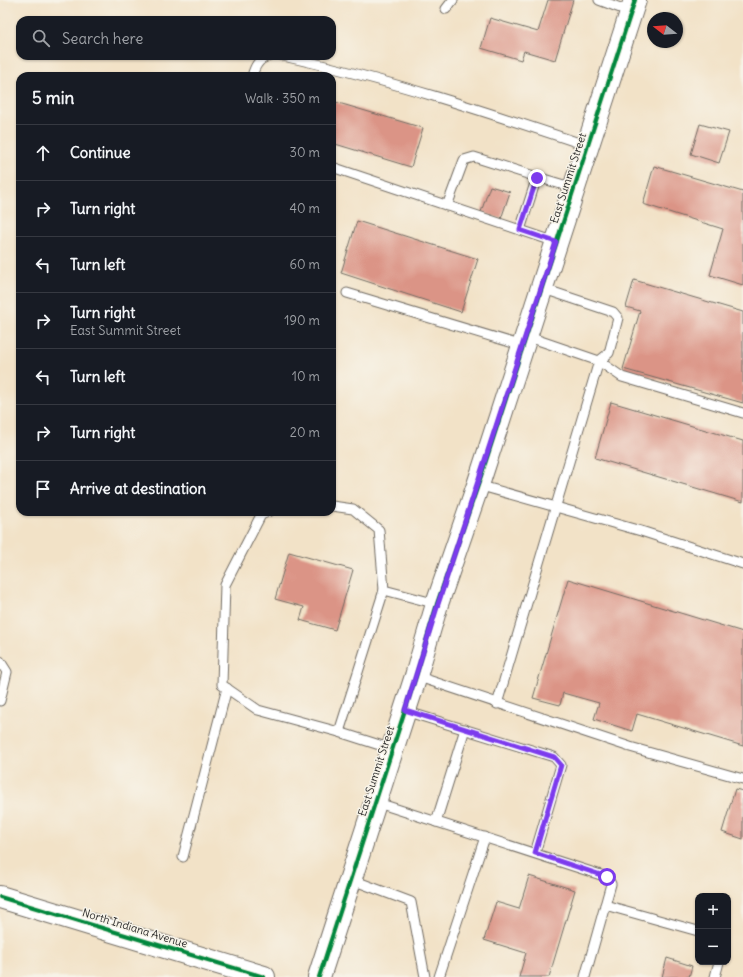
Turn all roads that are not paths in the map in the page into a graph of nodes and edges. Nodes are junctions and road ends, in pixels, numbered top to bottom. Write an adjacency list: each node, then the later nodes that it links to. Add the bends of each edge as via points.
1 (454, 0): 4 (lane)
2 (599, 0): 3 (lane)
3 (633, 6): 8 (street, East Summit Street)
4 (446, 9)
5 (261, 60): 7 (lane)
6 (302, 60): 8 (lane, via 466,105)
7 (253, 72)
8 (588, 146): 11 (street, East Summit Street)
9 (336, 168): 12 (lane)
10 (537, 178): 11 (lane); 12 (lane, via 474,157 464,160); 13 (lane)
11 (574, 188): 14 (street, East Summit Street)
12 (447, 206): 13 (lane)
13 (520, 230): 14 (lane)
14 (556, 242): 15 (street, East Summit Street)
15 (541, 288): 17 (street, East Summit Street); 18 (lane, via 613,312 618,318 609,353)
16 (347, 293): 17 (lane)
17 (524, 340): 18 (lane); 20 (street, East Summit Street)
18 (599, 361): 19 (lane, via 622,377); 22 (lane)
19 (743, 413)
20 (478, 485): 22 (lane); 26 (street, East Summit Street)
21 (336, 507): 25 (lane, via 353,509 378,530)
22 (556, 508): 24 (lane); 31 (lane)
23 (260, 516): 29 (lane, via 225,585 222,685)
24 (743, 564)
25 (384, 590): 26 (lane); 34 (lane)
26 (438, 604): 28 (street, East Summit Street)
27 (0, 661): 30 (lane, via 7,672)
28 (416, 676): 31 (lane); 32 (street, East Summit Street)
29 (227, 688): 34 (lane, via 258,710); 41 (lane)
30 (0, 701)
31 (497, 704): 36 (lane, via 630,747)
32 (405, 710): 33 (lane); 35 (street, East Summit Street)
33 (465, 729): 38 (lane); 40 (lane, via 554,757 561,765)
34 (340, 732): 35 (lane)
35 (392, 749): 37 (street, East Summit Street)
36 (743, 779)
37 (375, 802): 38 (lane); 42 (street, East Summit Street)
38 (436, 822): 39 (lane)
39 (485, 837): 40 (lane); 50 (lane)
40 (535, 853): 44 (lane, via 607,877 611,884)
41 (183, 857)
42 (350, 879): 48 (street, East Summit Street); 49 (lane, via 411,902)
43 (0, 897): 47 (street, North Indiana Avenue)
44 (605, 906): 45 (lane); 51 (lane)
45 (695, 930)
46 (717, 965): 52 (lane)
47 (264, 977)
48 (319, 977)
49 (425, 977)
50 (438, 977)
51 (585, 977)
52 (715, 977)

